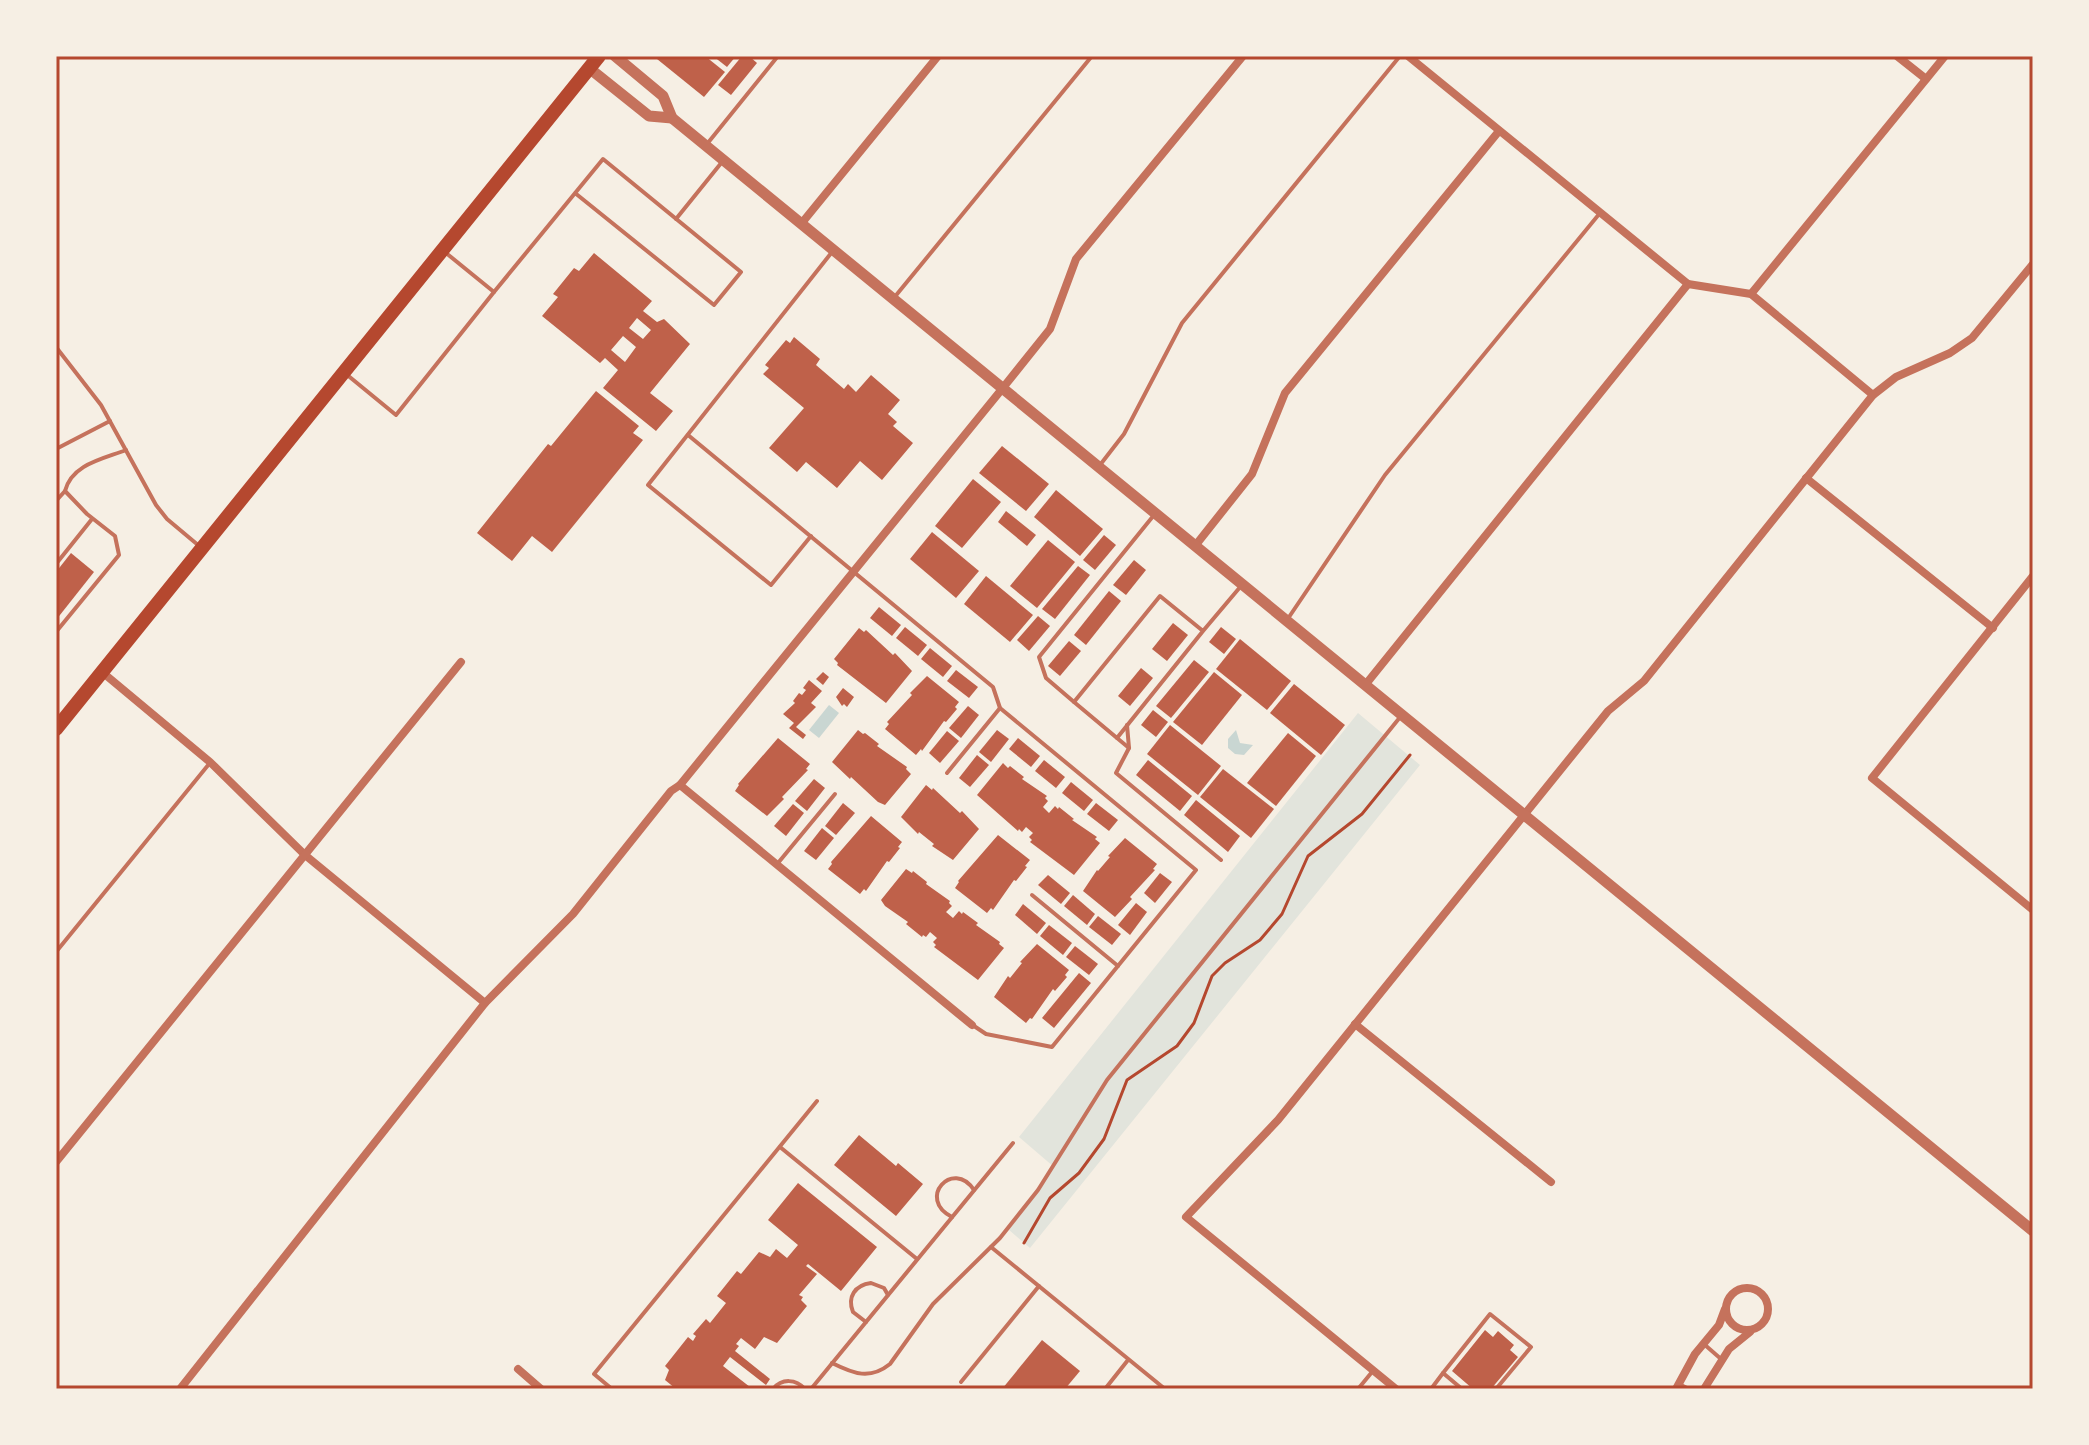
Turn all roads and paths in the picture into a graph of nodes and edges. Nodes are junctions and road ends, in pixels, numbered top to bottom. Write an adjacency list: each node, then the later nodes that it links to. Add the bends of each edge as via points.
1 (615, 56): 12 (street, via 663,96)
2 (778, 56): 14 (lane)
3 (938, 56): 19 (street)
4 (1092, 56): 26 (lane)
5 (1243, 56): 29 (street, via 1076,259 1050,329)
6 (1400, 56): 35 (lane, via 1182,323 1124,434)
7 (1408, 56): 13 (street)
8 (1897, 56): 11 (street)
9 (1945, 56): 11 (street)
10 (594, 62): 12 (street, via 649,116); 20 (main road)
11 (1926, 79): 25 (street)
12 (672, 118): 14 (street)
13 (1499, 131): 17 (street); 42 (street, via 1285,393 1252,474)
14 (706, 145): 15 (street)
15 (724, 160): 18 (lane); 19 (street)
16 (575, 193): 18 (lane, via 603,159); 18 (lane, via 714,305 741,272); 24 (lane)
17 (1600, 213): 23 (street); 48 (lane, via 1385,475)
18 (676, 219)
19 (801, 224): 21 (street)
20 (442, 250): 24 (lane); 28 (main road)
21 (833, 250): 26 (street); 32 (lane)
22 (2033, 264): 30 (street, via 1972,338 1896,377)
23 (1688, 284): 25 (street); 54 (street)
24 (494, 292): 28 (lane, via 396,415)
25 (1751, 294): 30 (street)
26 (893, 299): 29 (street)
27 (56, 347): 31 (lane)
28 (344, 372): 43 (main road)
29 (1002, 389): 35 (street); 45 (street)
30 (1873, 395): 36 (street)
31 (110, 421): 33 (lane); 34 (lane)
32 (688, 435): 41 (lane); 41 (lane, via 648,485 697,525 771,585)
33 (56, 449)
34 (126, 450): 37 (lane, via 78,469); 43 (lane, via 156,505)
35 (1098, 467): 39 (street)
36 (1806, 478): 49 (street); 67 (street, via 1644,681 1608,711)
37 (65, 491): 38 (lane); 40 (lane)
38 (56, 501)
39 (1155, 513): 42 (street); 55 (lane, via 1039,657 1046,678)
40 (92, 519): 44 (lane); 51 (lane, via 115,536 119,555)
41 (812, 536): 45 (lane)
42 (1195, 546): 47 (street)
43 (201, 547): 53 (main road)
44 (56, 564)
45 (852, 572): 56 (lane, via 993,687); 65 (street)
46 (2033, 576): 49 (street)
47 (1242, 584): 48 (street); 50 (lane)
48 (1287, 620): 54 (street)
49 (1993, 628): 72 (street, via 1872,778)
50 (1203, 631): 55 (lane, via 1160,596); 58 (lane)
51 (56, 632)
52 (461, 662): 68 (street)
53 (102, 672): 59 (main road); 63 (street)
54 (1366, 684): 57 (street)
55 (1074, 702): 60 (lane)
56 (1000, 708): 64 (lane); 74 (lane, via 1196,870)
57 (1403, 714): 67 (street); 87 (lane, via 1107,1080 1038,1190)
58 (1127, 725): 60 (lane); 61 (lane)
59 (56, 729)
60 (1117, 738): 61 (lane)
61 (1129, 748): 69 (lane, via 1116,773)
62 (1410, 755): 86 (path, via 1362,814 1308,856 1289,902 1267,933 1212,976 1184,1038 1127,1080 1096,1151 1050,1198)
63 (210, 762): 68 (street); 73 (lane)
64 (947, 773)
65 (680, 785): 70 (street); 75 (street, via 573,914)
66 (835, 794): 70 (lane)
67 (1524, 812): 76 (street); 85 (street)
68 (305, 855): 75 (street); 81 (street)
69 (1221, 860)
70 (777, 865): 77 (street)
71 (1032, 895): 74 (lane)
72 (2033, 910)
73 (56, 952)
74 (1118, 966): 77 (lane, via 1052,1047 986,1034)
75 (485, 1003): 103 (street)
76 (1355, 1024): 82 (street); 99 (street, via 1278,1120 1186,1217)
77 (972, 1025)
78 (817, 1101): 80 (lane)
79 (1013, 1143): 83 (lane)
80 (780, 1147): 88 (lane); 105 (lane, via 594,1374)
81 (56, 1162)
82 (1551, 1182)
83 (974, 1190): 84 (lane); 84 (lane, via 957,1178 939,1187 936,1201)
84 (952, 1217): 88 (lane)
85 (2033, 1231)
86 (1024, 1243)
87 (991, 1247): 89 (lane); 97 (lane, via 933,1304 882,1371 864,1375)
88 (917, 1259): 90 (lane)
89 (1039, 1286): 95 (lane); 101 (lane)
90 (888, 1295): 92 (lane); 92 (lane, via 871,1283 853,1292 853,1312)
91 (1726, 1305): 93 (street, via 1733,1325); 93 (street, via 1741,1289 1763,1294 1768,1315); 94 (street)
92 (866, 1322): 97 (lane)
93 (1753, 1330): 96 (street)
94 (1704, 1343): 96 (lane); 102 (street)
95 (1128, 1359): 109 (lane); 110 (lane)
96 (1721, 1359): 117 (street)
97 (832, 1363): 108 (lane)
98 (518, 1369): 104 (street)
99 (1373, 1370): 111 (lane); 112 (street)
100 (1443, 1373): 113 (lane); 114 (lane); 115 (lane, via 1490,1314 1531,1347)
101 (961, 1382)
102 (1677, 1386): 116 (lane)
103 (180, 1389)
104 (541, 1389)
105 (612, 1389)
106 (773, 1389): 107 (lane, via 790,1381)
107 (805, 1389)
108 (811, 1389)
109 (1105, 1389)
110 (1165, 1389)
111 (1358, 1389)
112 (1396, 1389)
113 (1431, 1389)
114 (1462, 1389)
115 (1496, 1389)
116 (1689, 1389)
117 (1704, 1389)

